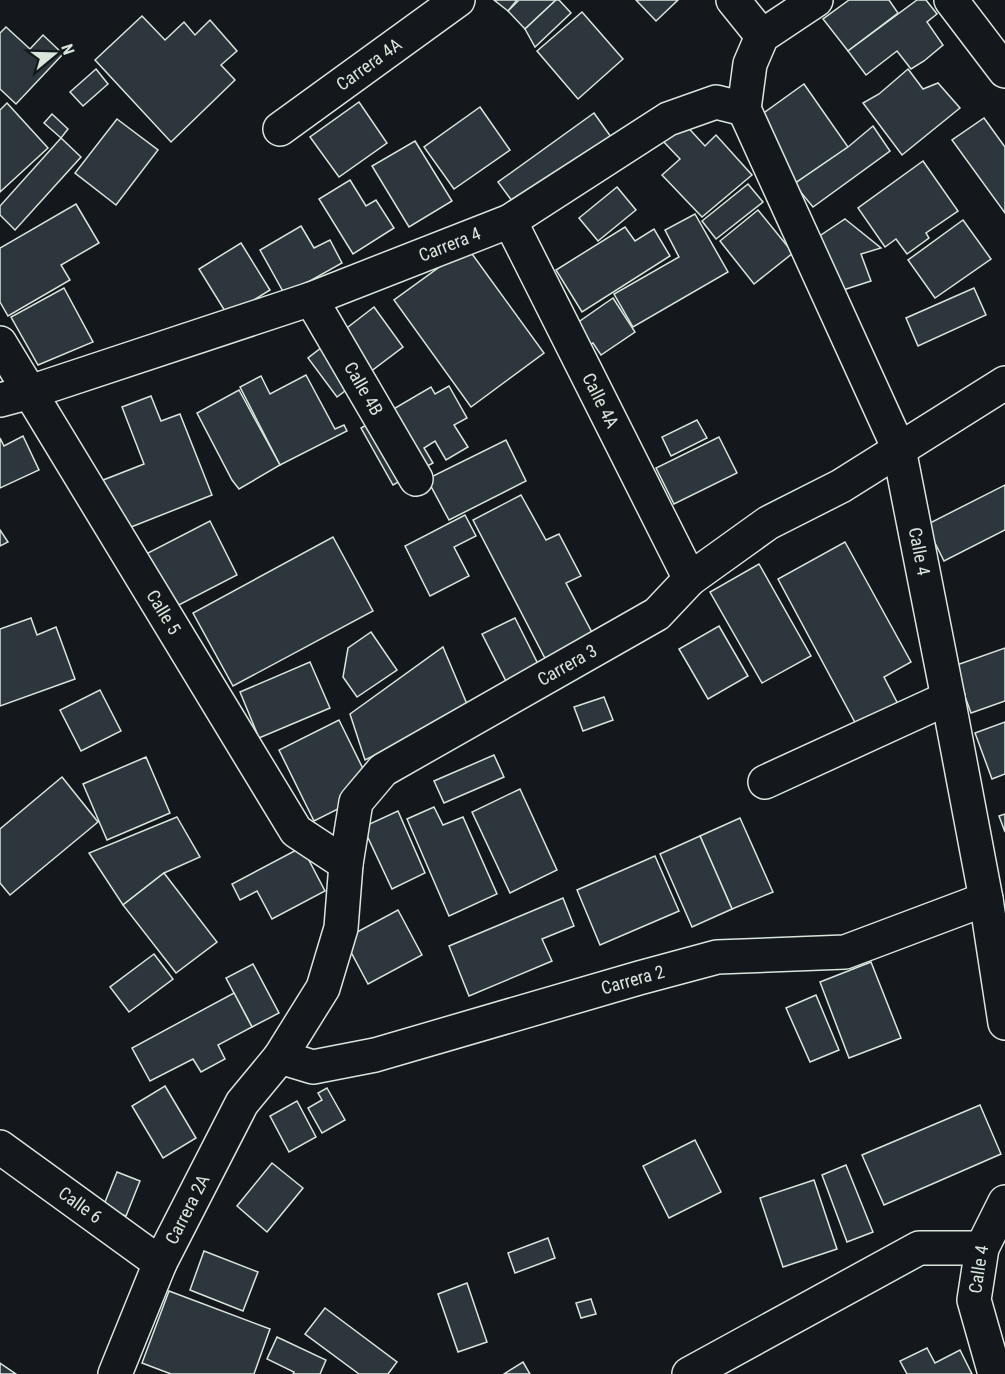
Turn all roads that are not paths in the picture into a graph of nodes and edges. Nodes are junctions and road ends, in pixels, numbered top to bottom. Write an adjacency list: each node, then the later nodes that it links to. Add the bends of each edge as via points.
1 (458, 0): 8 (street, Carrera 4A)
2 (733, 0): 5 (street)
3 (816, 0): 5 (street)
4 (951, 0): 6 (street)
5 (762, 36): 7 (street, via 750,64)
6 (1005, 71)
7 (744, 109): 9 (street, Carrera 4, via 716,102 668,119); 14 (street, Calle 4)
8 (280, 129)
9 (510, 221): 10 (street, Carrera 4); 16 (street, Calle 4A)
10 (311, 299): 13 (street, Carrera 4); 15 (street, Calle 4B)
11 (0, 343): 13 (street, Calle 5)
12 (1005, 383): 14 (street, Carrera 3)
13 (15, 396): 19 (street, Calle 5, via 296,831)
14 (899, 449): 16 (street, Carrera 3, via 841,486 768,523); 17 (street, Calle 4)
15 (416, 479)
16 (690, 579): 19 (street, Carrera 3, via 657,614 383,770 357,802)
17 (948, 698): 18 (street); 20 (street, Calle 4)
18 (765, 782)
19 (346, 864): 23 (street, Carrera 3, via 341,928 323,988)
20 (986, 899): 21 (street, Calle 4); 23 (street, Carrera 2, via 845,952 717,957 375,1056 313,1067)
21 (1001, 960): 22 (street, Calle 4)
22 (1005, 1023)
23 (280, 1057): 27 (street, Carrera 2A, via 242,1103)
24 (0, 1147): 27 (street, Calle 6)
25 (1005, 1202): 26 (street, Calle 4)
26 (982, 1248): 29 (street, via 920,1248); 30 (street, Calle 4, via 974,1300)
27 (160, 1263): 28 (street, Carrera 2A)
28 (115, 1374)
29 (689, 1374)
30 (996, 1374)

